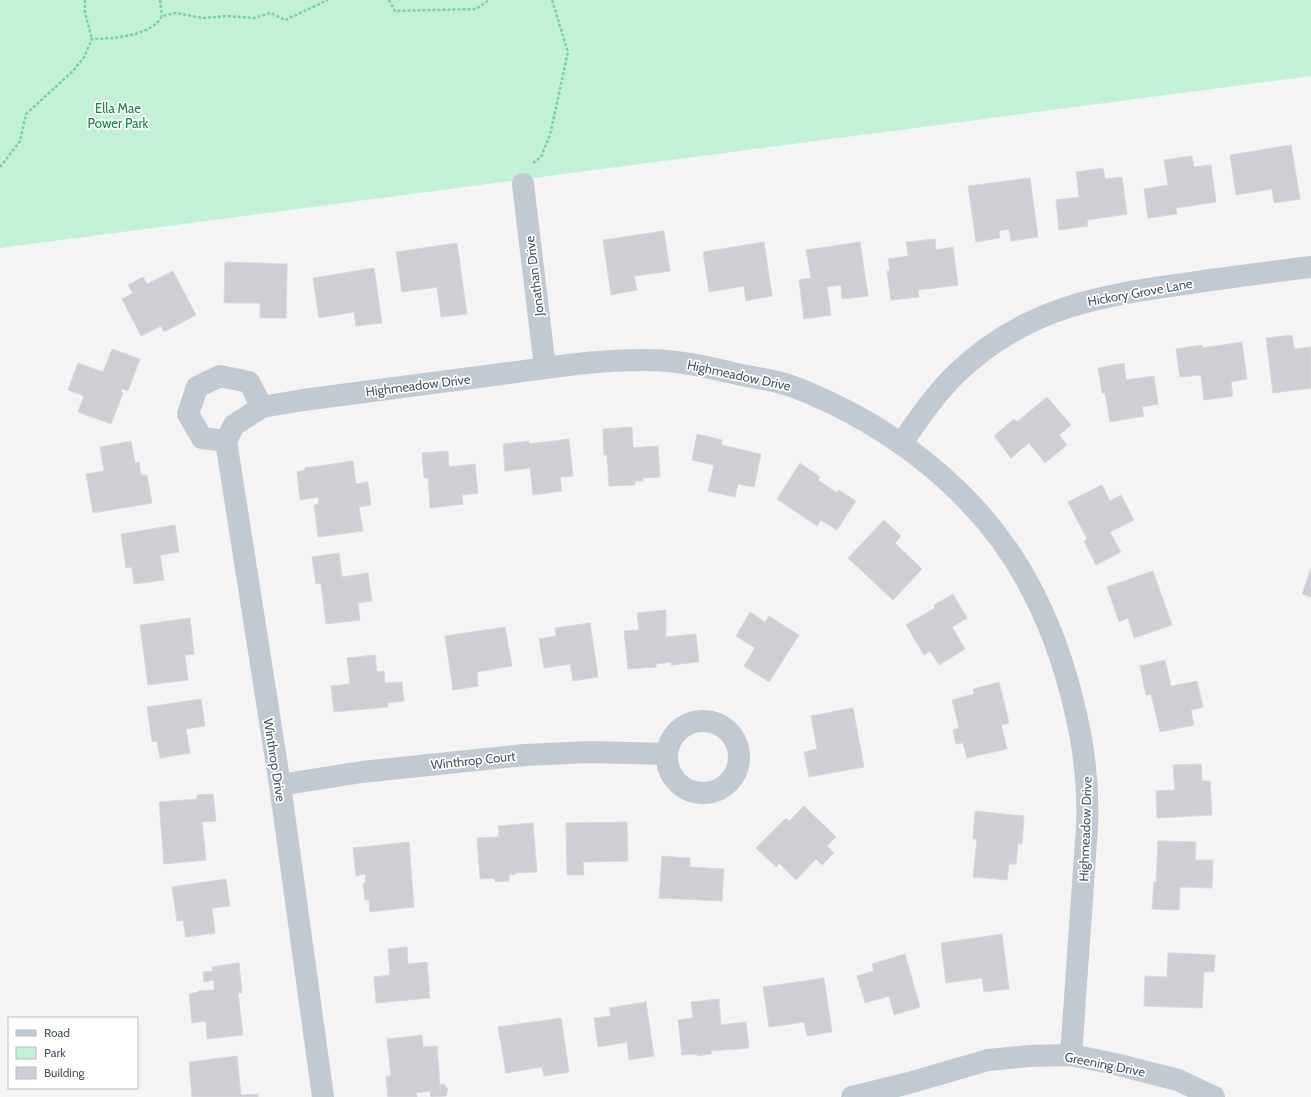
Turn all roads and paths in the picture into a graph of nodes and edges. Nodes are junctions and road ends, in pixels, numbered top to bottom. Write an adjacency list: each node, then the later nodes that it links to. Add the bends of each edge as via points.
1 (85, 0): 8 (path, via 85,13)
2 (160, 0): 7 (path)
3 (328, 0): 7 (path, via 285,20 271,13 254,18 203,18 176,13)
4 (389, 0): 5 (path, via 395,11 476,8)
5 (489, 0)
6 (552, 0): 10 (path, via 568,52 550,135 541,157 522,171)
7 (162, 16): 8 (path, via 158,23 142,31 113,39)
8 (92, 39): 9 (path, via 84,57 73,71 26,114 20,141)
9 (0, 167)
10 (523, 184): 12 (street, Jonathan Drive)
11 (1311, 267): 15 (street, Hickory Grove Lane, via 1112,294 1060,308 1000,339 974,358 939,392)
12 (545, 368): 13 (street, Highmeadow Drive); 15 (street, Highmeadow Drive, via 647,360 690,363 792,386 863,419)
13 (262, 407): 14 (street, Highmeadow Drive); 14 (street, via 249,382 220,376 197,387 188,414 202,438)
14 (230, 433): 17 (street, Winthrop Drive)
15 (902, 443): 18 (street, Highmeadow Drive, via 965,499 999,538 1027,581 1052,636 1069,683 1081,737 1088,798)
16 (667, 754): 17 (street, Winthrop Court, via 590,752 525,755 362,772)
17 (280, 785): 19 (street, Winthrop Drive)
18 (1071, 1055): 20 (street, Greening Drive, via 988,1060); 21 (street, Greening Drive, via 1178,1080)
19 (323, 1097)
20 (852, 1097)
21 (1214, 1097)

